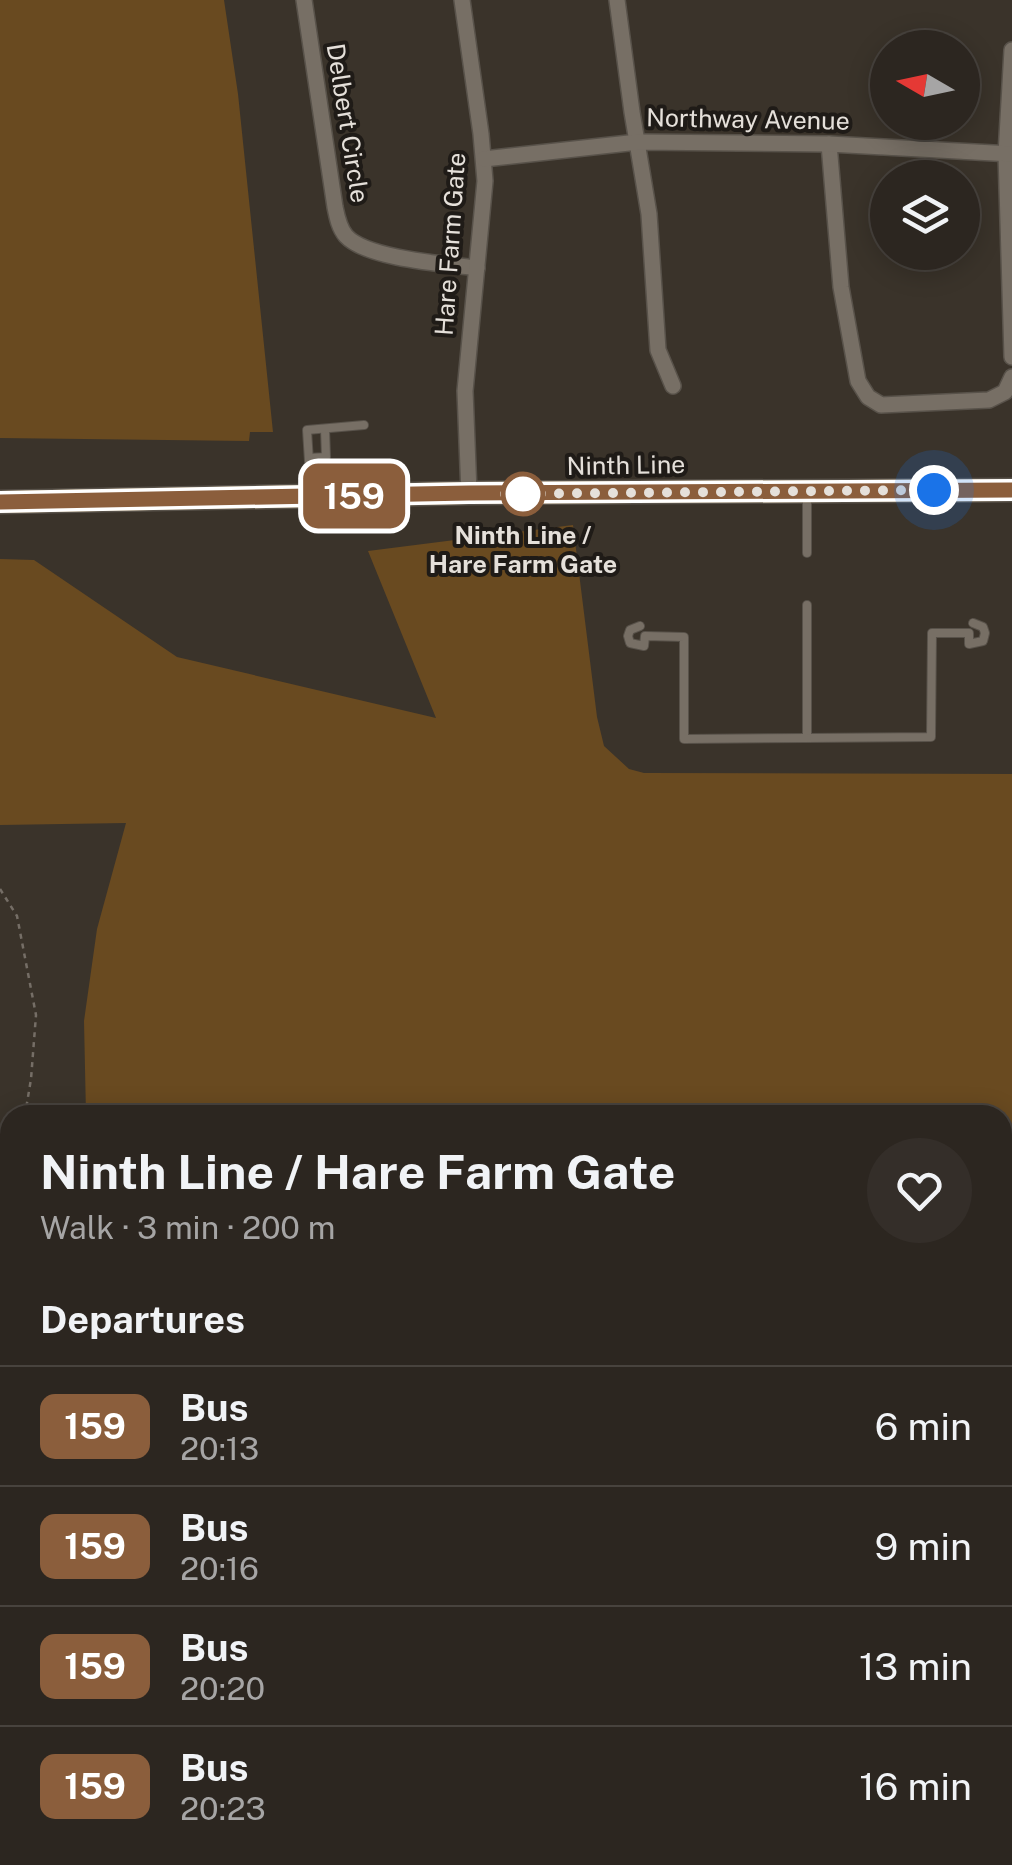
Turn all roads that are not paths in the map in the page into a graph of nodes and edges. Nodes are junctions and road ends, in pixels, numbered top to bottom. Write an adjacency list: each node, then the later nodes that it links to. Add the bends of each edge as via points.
1 (304, 0): 9 (street, Delbert Circle, via 344,233 380,252)
2 (462, 0): 8 (street, Hare Farm Gate)
3 (617, 0): 5 (street)
4 (1012, 50): 7 (street)
5 (638, 142): 6 (street, Northway Avenue); 8 (street, Northway Avenue); 12 (street, via 658,350)
6 (828, 144): 7 (street, Northway Avenue); 11 (street, via 840,287 858,381 868,397 882,404 989,400 1005,392)
7 (1009, 154): 10 (street)
8 (484, 159): 9 (street, Hare Farm Gate)
9 (476, 268): 18 (street, Hare Farm Gate, via 465,391)
10 (1012, 357)
11 (1012, 376)
12 (673, 386)
13 (364, 425): 14 (lane)
14 (325, 429): 15 (lane, via 307,430); 15 (lane, via 326,457)
15 (308, 458): 19 (lane)
16 (1012, 490): 17 (main road, Ninth Line)
17 (807, 491): 18 (main road, Ninth Line); 21 (lane)
18 (469, 493): 19 (main road, Ninth Line)
19 (311, 497): 20 (main road, Ninth Line)
20 (0, 502)
21 (807, 553)
22 (807, 605): 25 (lane)
23 (971, 628): 25 (lane, via 932,633 931,737)
24 (643, 631): 25 (lane, via 684,637 684,740)
25 (807, 738)

